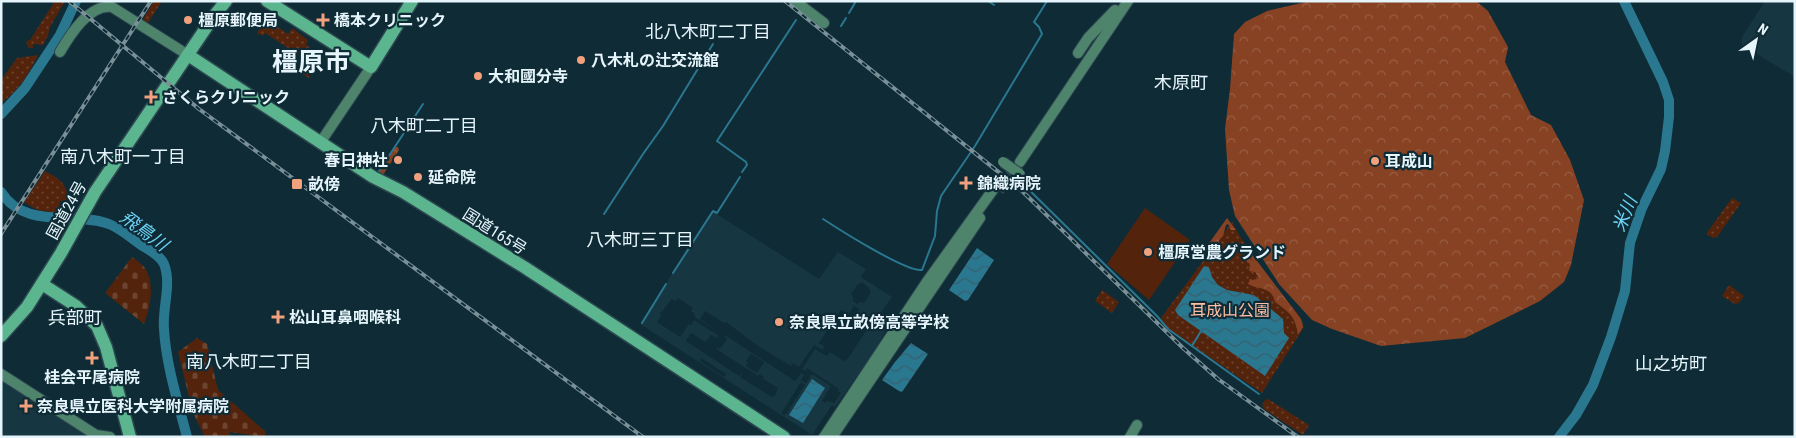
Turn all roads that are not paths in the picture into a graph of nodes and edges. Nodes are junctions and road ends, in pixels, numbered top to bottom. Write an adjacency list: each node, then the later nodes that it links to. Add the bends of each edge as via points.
1 (226, 1): 11 (highway, 国道24号)
2 (267, 1): 13 (highway)
3 (412, 1): 13 (highway)
4 (795, 1): 8 (street)
5 (1128, 1): 7 (street)
6 (103, 4): 9 (street, via 71,33); 11 (street)
7 (1118, 9): 10 (street, via 1088,38); 12 (street, via 1104,48); 15 (street)
8 (824, 23)
9 (60, 52)
10 (1078, 53)
11 (188, 55): 14 (highway, 国道165号); 20 (highway, 国道24号, via 112,166)
12 (1094, 64)
13 (371, 67): 14 (street)
14 (320, 143): 28 (highway, 国道165号, via 524,267)
15 (1017, 160)
16 (1003, 162): 17 (street, bridge)
17 (1020, 174)
18 (997, 189): 23 (street)
19 (921, 279): 23 (street, via 898,315)
20 (42, 284): 22 (highway, 国道24号); 27 (highway, via 76,306 98,326)
21 (937, 293): 23 (street, via 911,330)
22 (1, 336)
23 (881, 357): 29 (street); 30 (street)
24 (1, 374): 26 (street, via 96,435)
25 (1137, 425): 31 (street)
26 (110, 437)
27 (130, 437)
28 (784, 437)
29 (824, 437)
30 (832, 437)
31 (1130, 437)

